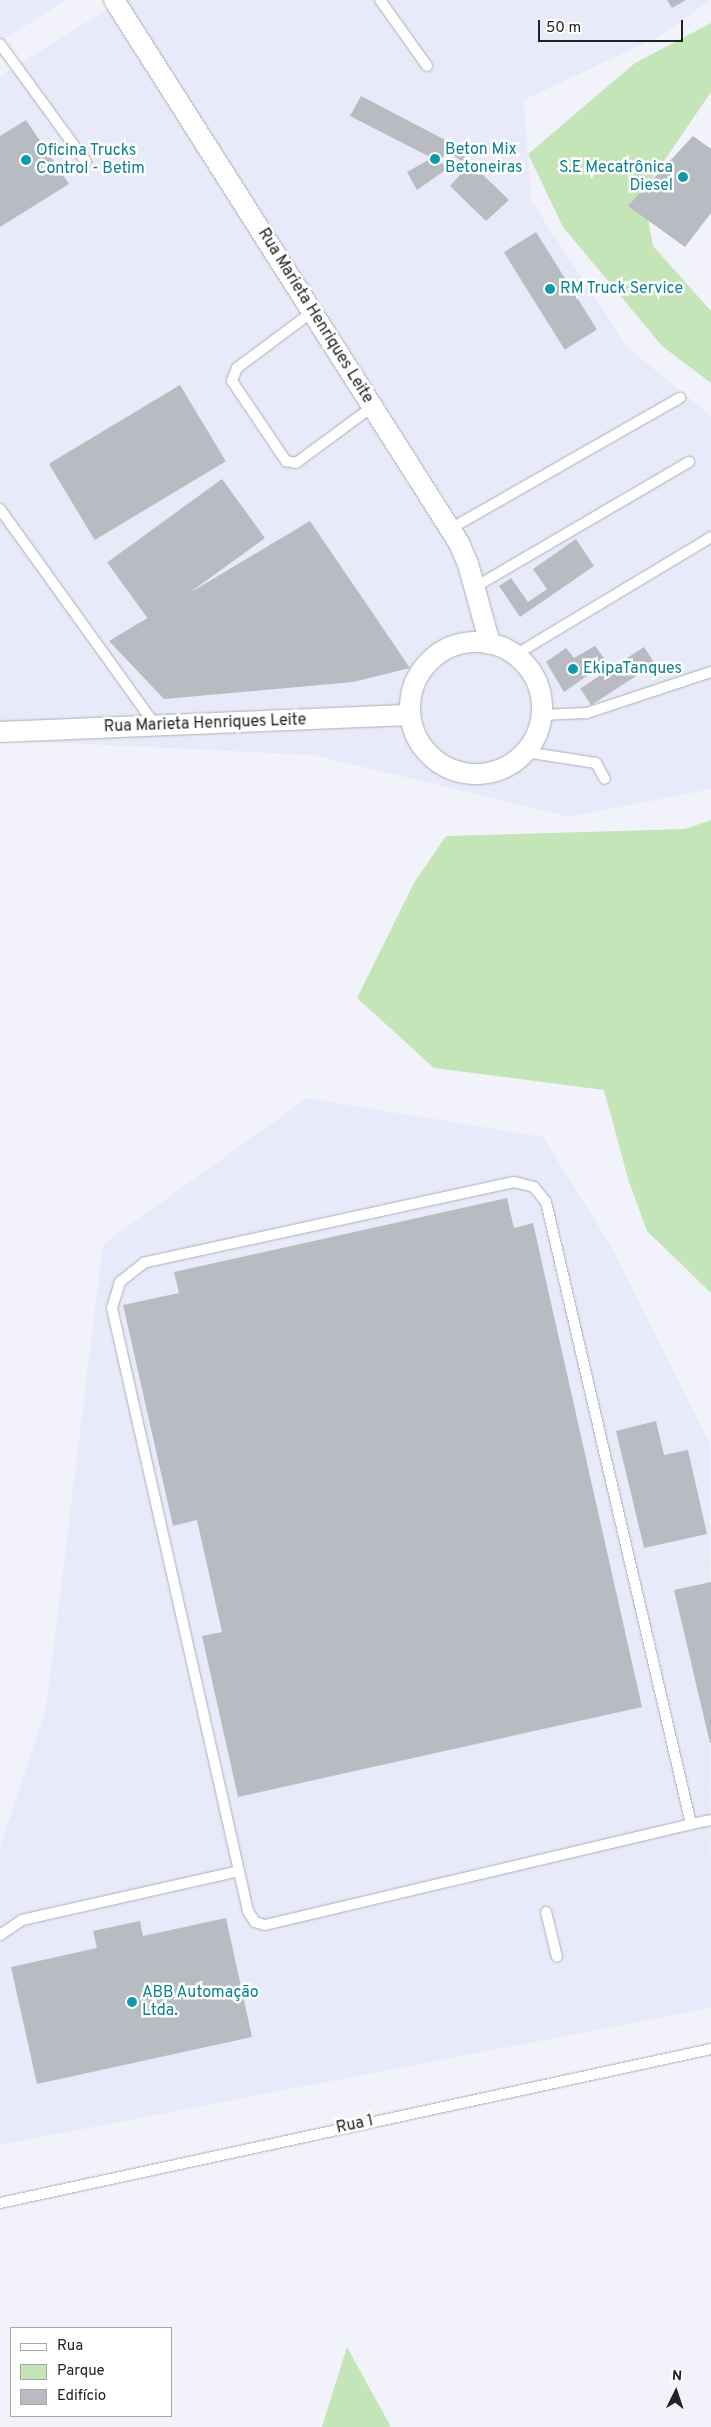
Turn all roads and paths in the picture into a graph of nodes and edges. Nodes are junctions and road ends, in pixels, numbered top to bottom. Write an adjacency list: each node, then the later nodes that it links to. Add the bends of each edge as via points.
1 (114, 0): 6 (street, Rua Marieta Henriques Leite)
2 (380, 0): 4 (lane)
3 (0, 44): 5 (lane)
4 (427, 66)
5 (86, 162)
6 (312, 312): 8 (street, Rua Marieta Henriques Leite); 8 (lane, via 237,368 232,381 286,461 296,464)
7 (680, 398): 11 (lane)
8 (372, 407): 11 (street, Rua Marieta Henriques Leite)
9 (689, 462): 13 (lane)
10 (0, 509): 19 (lane)
11 (450, 529): 13 (street, Rua Marieta Henriques Leite, via 465,557)
12 (711, 537): 15 (lane)
13 (475, 587): 14 (street, Rua Marieta Henriques Leite)
14 (490, 644): 15 (street); 17 (street, via 462,644 437,655 413,688)
15 (515, 655): 18 (street, via 533,675 542,702)
16 (711, 672): 18 (lane, via 587,713)
17 (410, 715): 19 (street, Rua Marieta Henriques Leite); 21 (street, via 413,729 427,752 462,773 483,774 503,769)
18 (542, 715): 21 (street, via 539,729)
19 (156, 726): 20 (street, Rua Marieta Henriques Leite)
20 (0, 732)
21 (525, 752): 22 (lane, via 596,763)
22 (605, 779)
23 (711, 1820): 24 (lane)
24 (691, 1824): 25 (lane, via 265,1925 255,1922 248,1911); 25 (lane, via 546,1202 534,1187 514,1182 144,1263 120,1282 112,1308)
25 (239, 1871): 27 (lane, via 22,1920)
26 (546, 1912): 28 (lane)
27 (0, 1935)
28 (557, 1957)
29 (711, 2049): 30 (lane, Rua 1)
30 (0, 2203)

